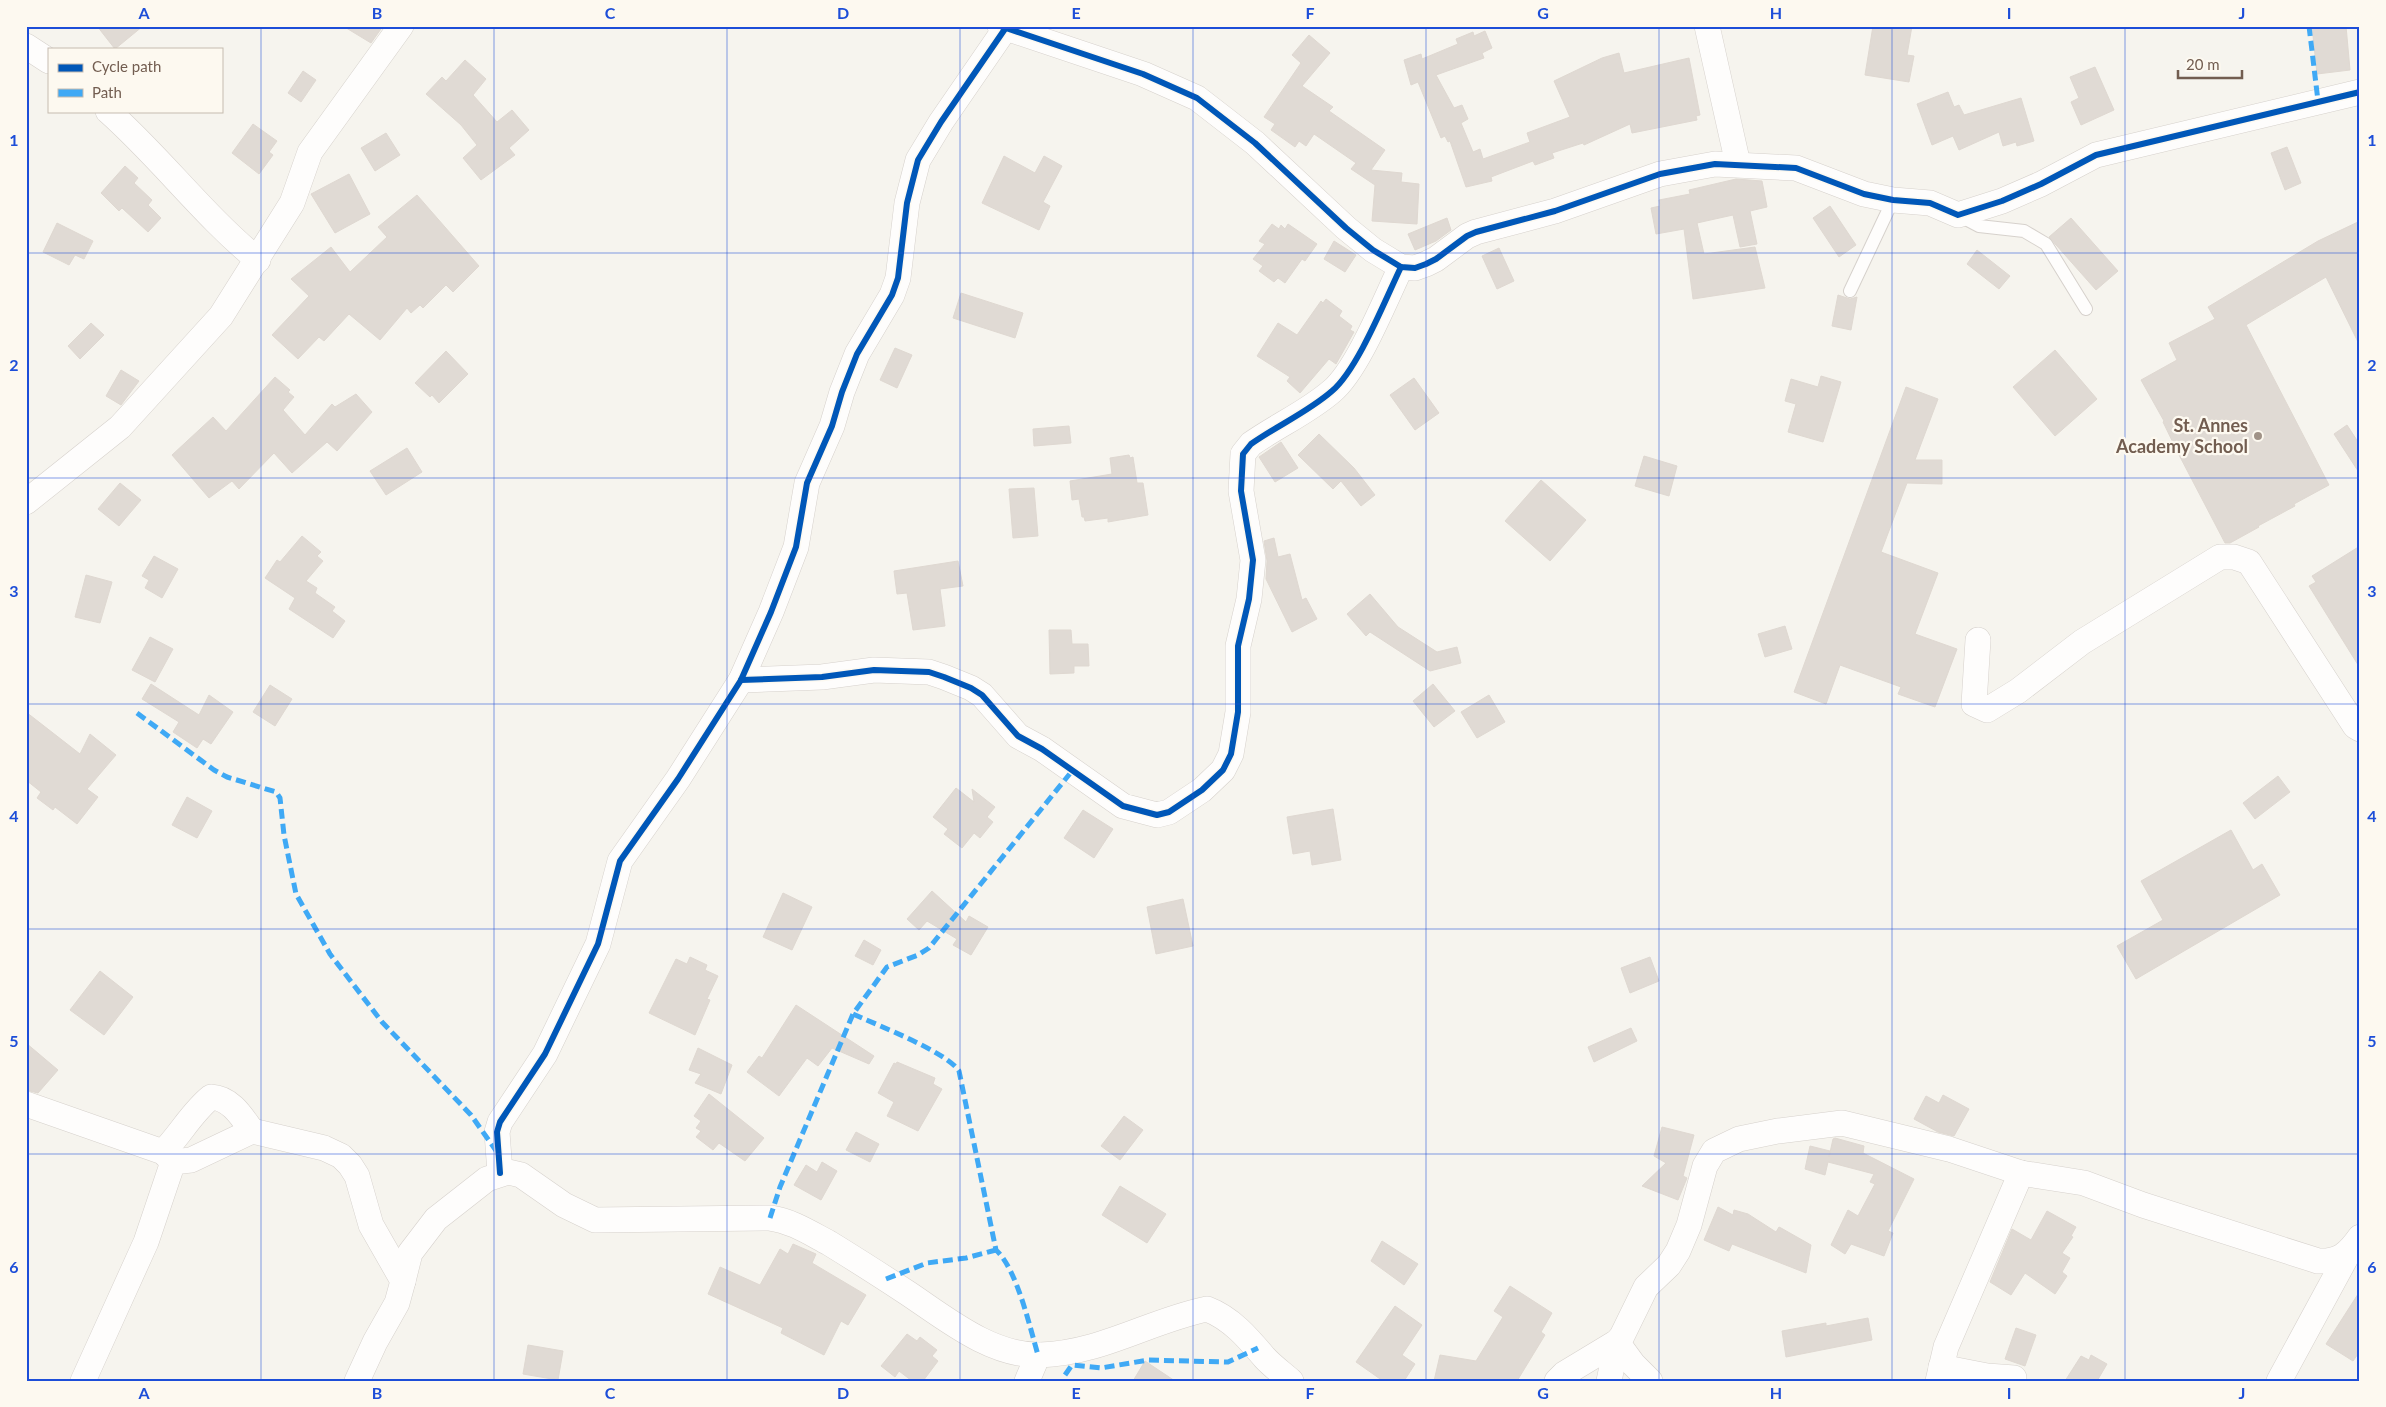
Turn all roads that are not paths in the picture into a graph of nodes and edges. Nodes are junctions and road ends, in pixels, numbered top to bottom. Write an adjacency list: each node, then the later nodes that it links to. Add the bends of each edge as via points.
1 (401, 26): 11 (street, via 310,152 292,203)
2 (1707, 26): 8 (street)
3 (1004, 27): 12 (street, via 1143,74 1197,98 1255,143 1346,228); 17 (street, via 918,160 907,203 898,278 892,295 857,354 842,392 832,426 807,483 796,547)
4 (26, 46): 5 (street)
5 (48, 60)
6 (2360, 92): 10 (street, via 2096,154 2041,184)
7 (109, 112): 11 (street, via 172,174 218,226)
8 (1738, 164): 9 (street, via 1796,168 1864,194); 12 (street, via 1715,164 1660,174 1555,211 1467,236 1436,259 1415,268)
9 (1893, 200): 10 (street, via 1930,203); 13 (lane)
10 (1958, 215): 14 (lane, via 1979,226 2024,231 2046,244)
11 (258, 260): 15 (street, via 221,316 120,427)
12 (1401, 267): 17 (street, via 1345,377 1333,391 1258,439 1244,454 1241,491 1254,560 1238,646 1238,712 1231,754 1223,770 1202,790 1169,812 1158,815 1123,806 1018,736 982,695 929,672 874,670 822,677)
13 (1850, 291)
14 (2086, 309)
15 (26, 502)
16 (1978, 640): 18 (street, via 1974,704 1987,710 2018,691 2082,642 2220,557 2234,557 2249,562 2355,726)
17 (741, 680): 23 (street, via 678,779 620,861 598,944 545,1054 496,1132)
18 (2360, 729)
19 (26, 1104): 21 (street)
20 (252, 1132): 21 (street, via 191,1160); 21 (street, via 230,1104 219,1097 211,1097 177,1138); 25 (street, via 324,1148 350,1164 357,1176 371,1225)
21 (168, 1157): 30 (street, via 146,1242)
22 (2022, 1173): 24 (street, via 2084,1183 2318,1261 2340,1259); 26 (street, via 1949,1149 1842,1124 1778,1130 1739,1139 1714,1150 1705,1166 1689,1225 1678,1251 1669,1265 1646,1287); 28 (street, via 1946,1347)
23 (500, 1174): 25 (street, via 470,1190 436,1219 410,1253); 27 (street, via 521,1175 564,1205 595,1220 783,1220 862,1263 963,1332 1011,1350)
24 (2354, 1245): 37 (street)
25 (403, 1281): 31 (street, via 398,1304)
26 (1617, 1342): 34 (street); 35 (street); 36 (street)
27 (1038, 1355): 32 (street); 33 (street, via 1081,1351 1207,1310 1229,1321)
28 (1939, 1374): 29 (street)
29 (2014, 1378)
30 (83, 1381)
31 (357, 1381)
32 (1027, 1381)
33 (1291, 1381)
34 (1557, 1381)
35 (1609, 1381)
36 (1650, 1381)
37 (2279, 1381)

